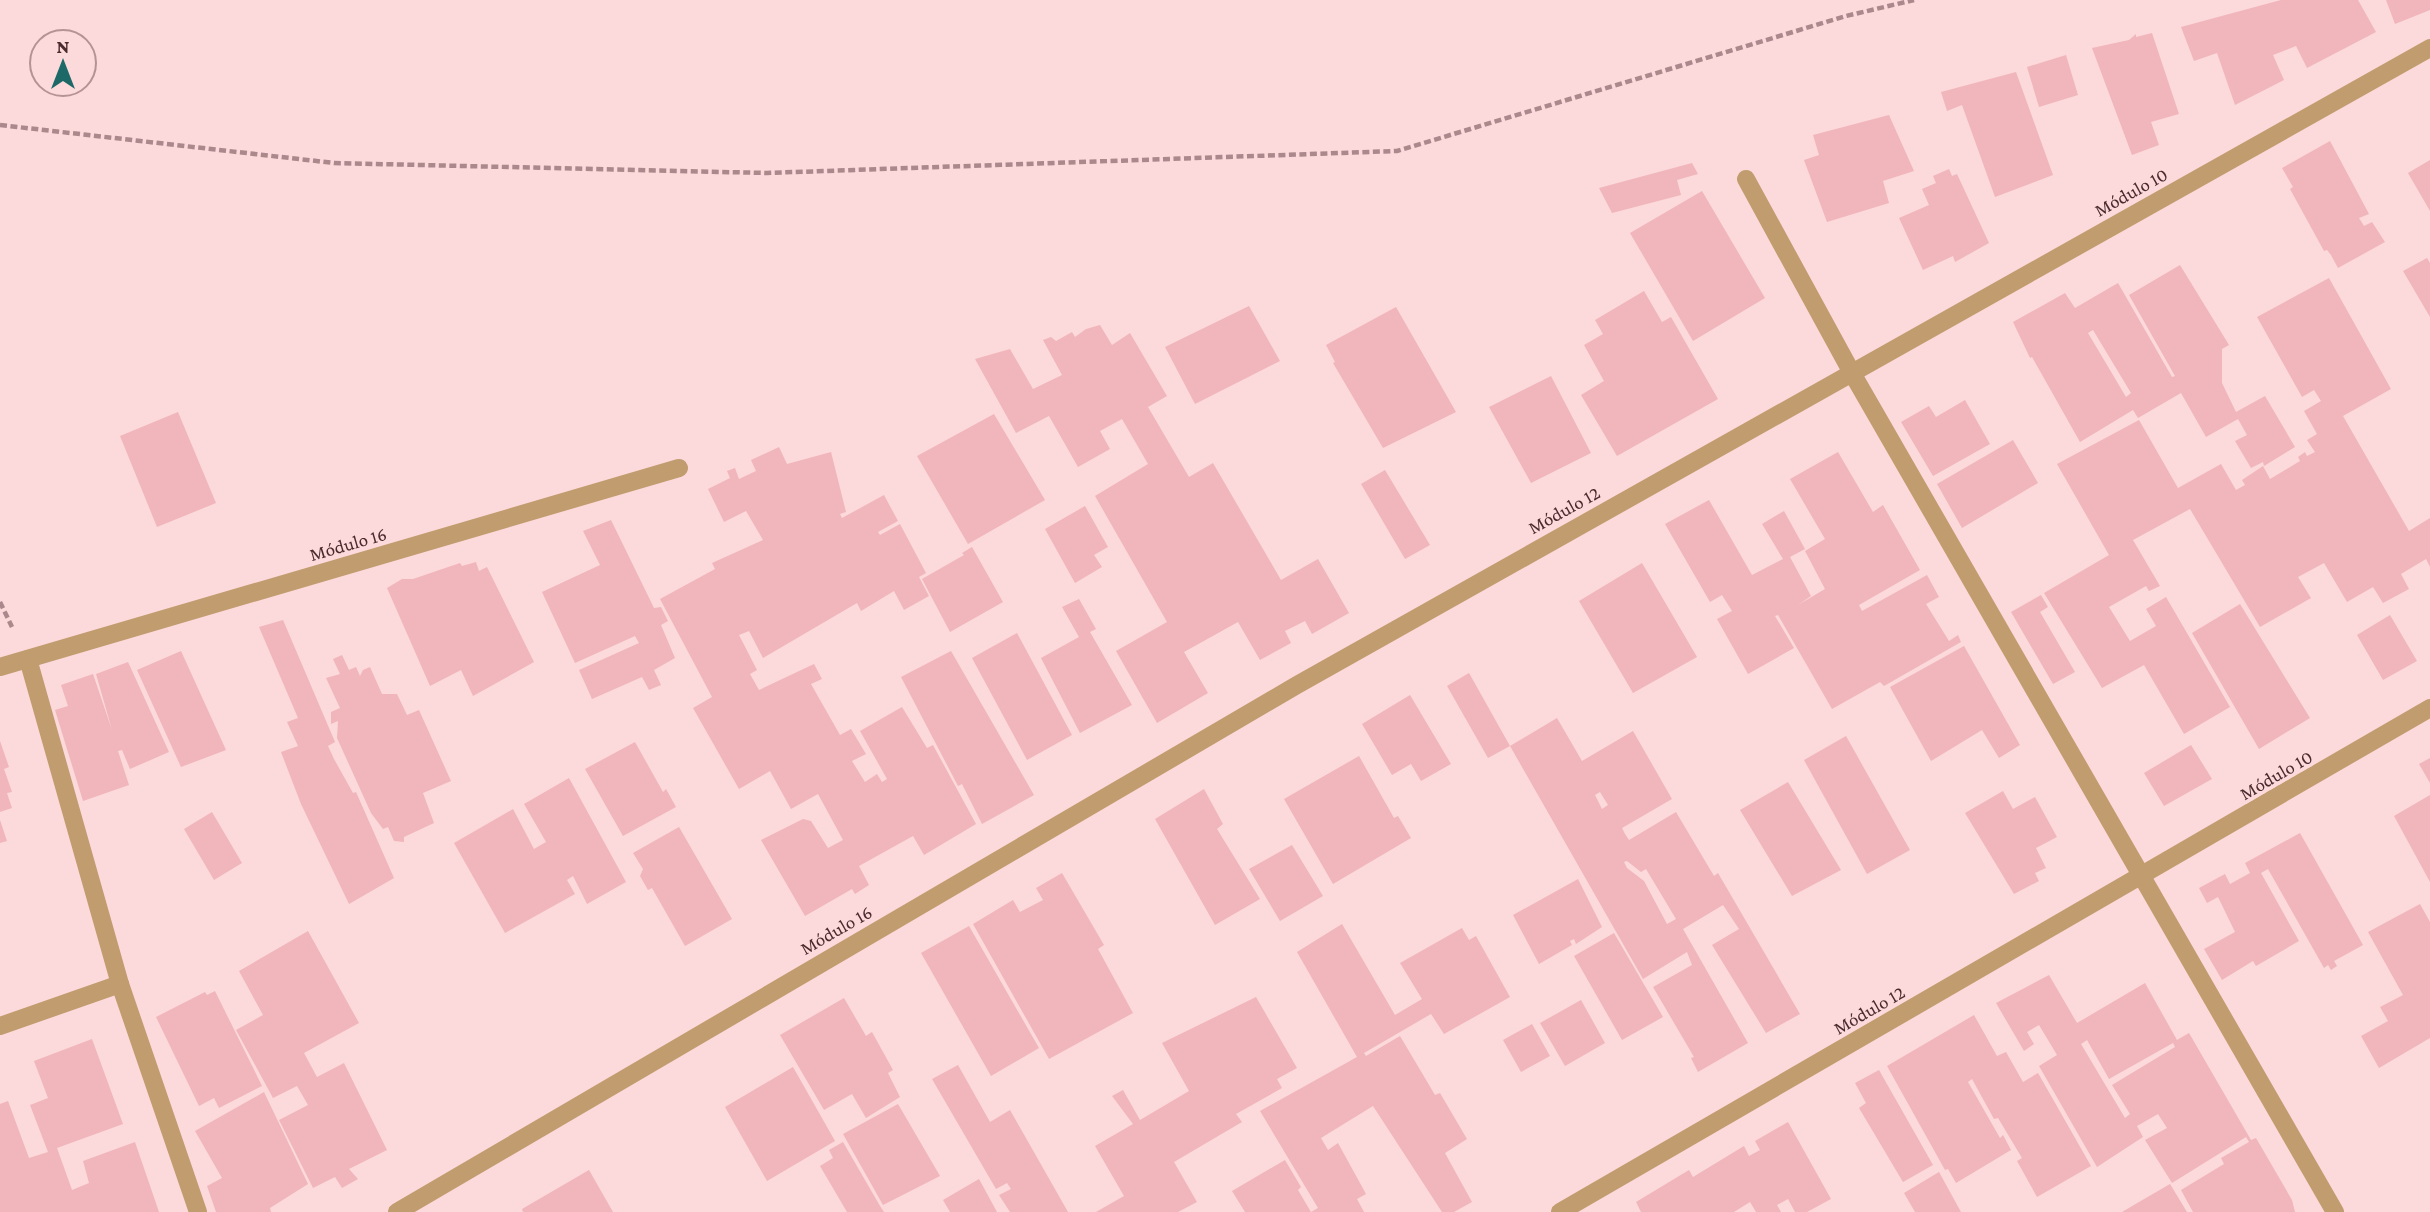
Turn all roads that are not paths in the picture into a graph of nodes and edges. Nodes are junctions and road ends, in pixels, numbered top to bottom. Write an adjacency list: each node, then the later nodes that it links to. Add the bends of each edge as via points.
1 (2430, 48): 3 (street, Módulo 10)
2 (1746, 179): 3 (street)
3 (1852, 373): 7 (street, Módulo 12); 9 (street)
4 (679, 468): 5 (street, Módulo 16)
5 (28, 659): 6 (street, Módulo 16); 10 (street)
6 (0, 667)
7 (1297, 685): 13 (street, Módulo 16)
8 (2430, 708): 9 (street, Módulo 10)
9 (2143, 877): 14 (street, Módulo 12); 15 (street)
10 (120, 984): 11 (street); 12 (street)
11 (0, 1026)
12 (198, 1212)
13 (397, 1212)
14 (1560, 1212)
15 (2336, 1212)

